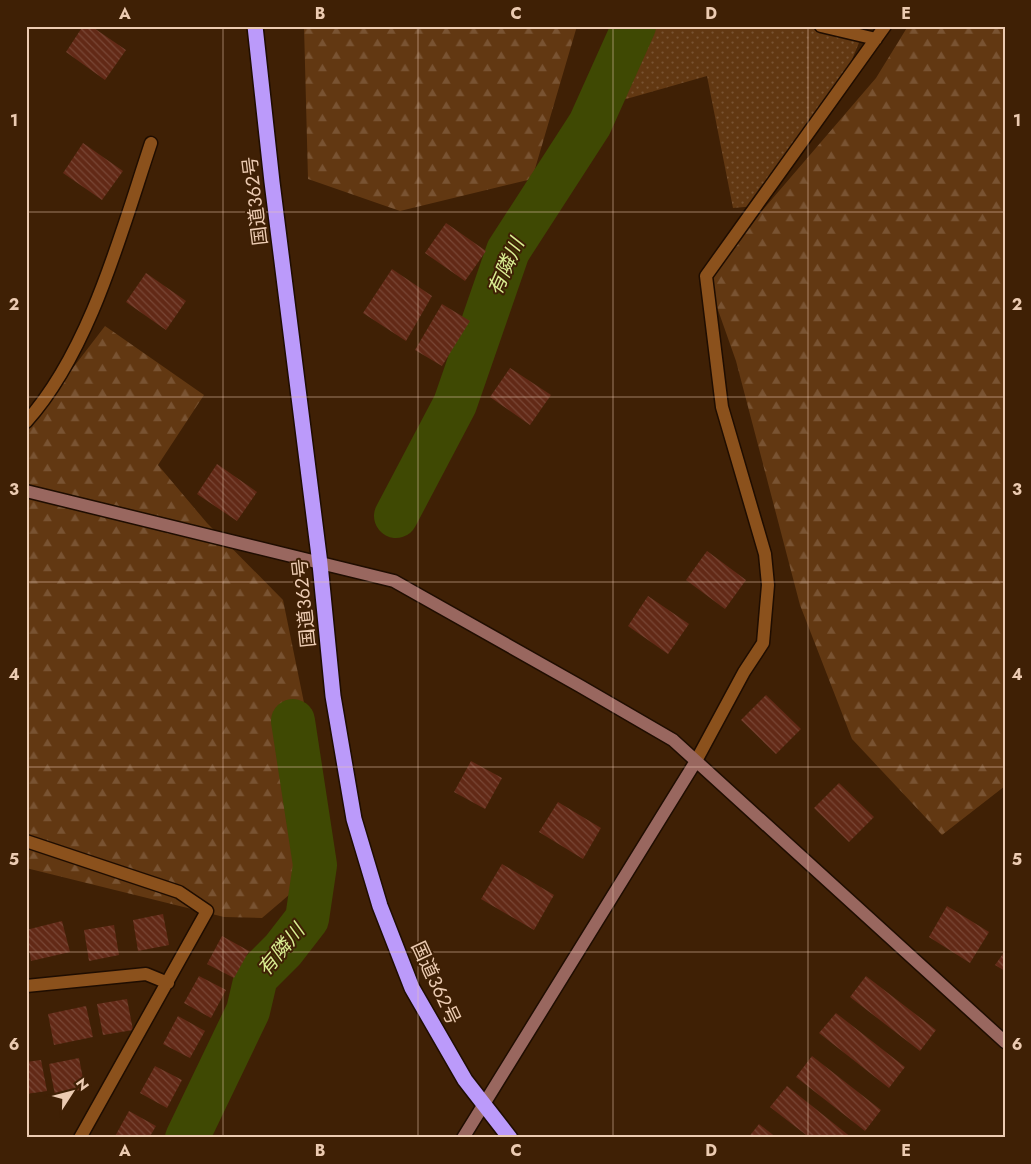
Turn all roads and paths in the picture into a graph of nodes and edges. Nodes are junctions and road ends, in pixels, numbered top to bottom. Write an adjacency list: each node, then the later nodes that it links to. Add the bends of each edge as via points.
1 (255, 26): 8 (highway, 国道362号)
2 (821, 26): 4 (street)
3 (885, 26): 4 (street)
4 (876, 39): 9 (street, via 706,276 722,407 765,554 768,585 763,643)
5 (151, 143): 6 (street, via 93,310 51,392)
6 (26, 422)
7 (26, 491): 8 (street)
8 (320, 564): 9 (street, via 394,581 664,735); 14 (highway, 国道362号, via 333,696 354,819 380,906 412,988 443,1045)
9 (696, 761): 13 (street); 14 (street)
10 (26, 841): 11 (street, via 178,892 207,911)
11 (168, 982): 12 (street, via 146,974); 15 (street)
12 (26, 986)
13 (1005, 1042)
14 (483, 1105): 16 (street); 17 (highway, 国道362号)
15 (80, 1138)
16 (463, 1138)
17 (510, 1138)

